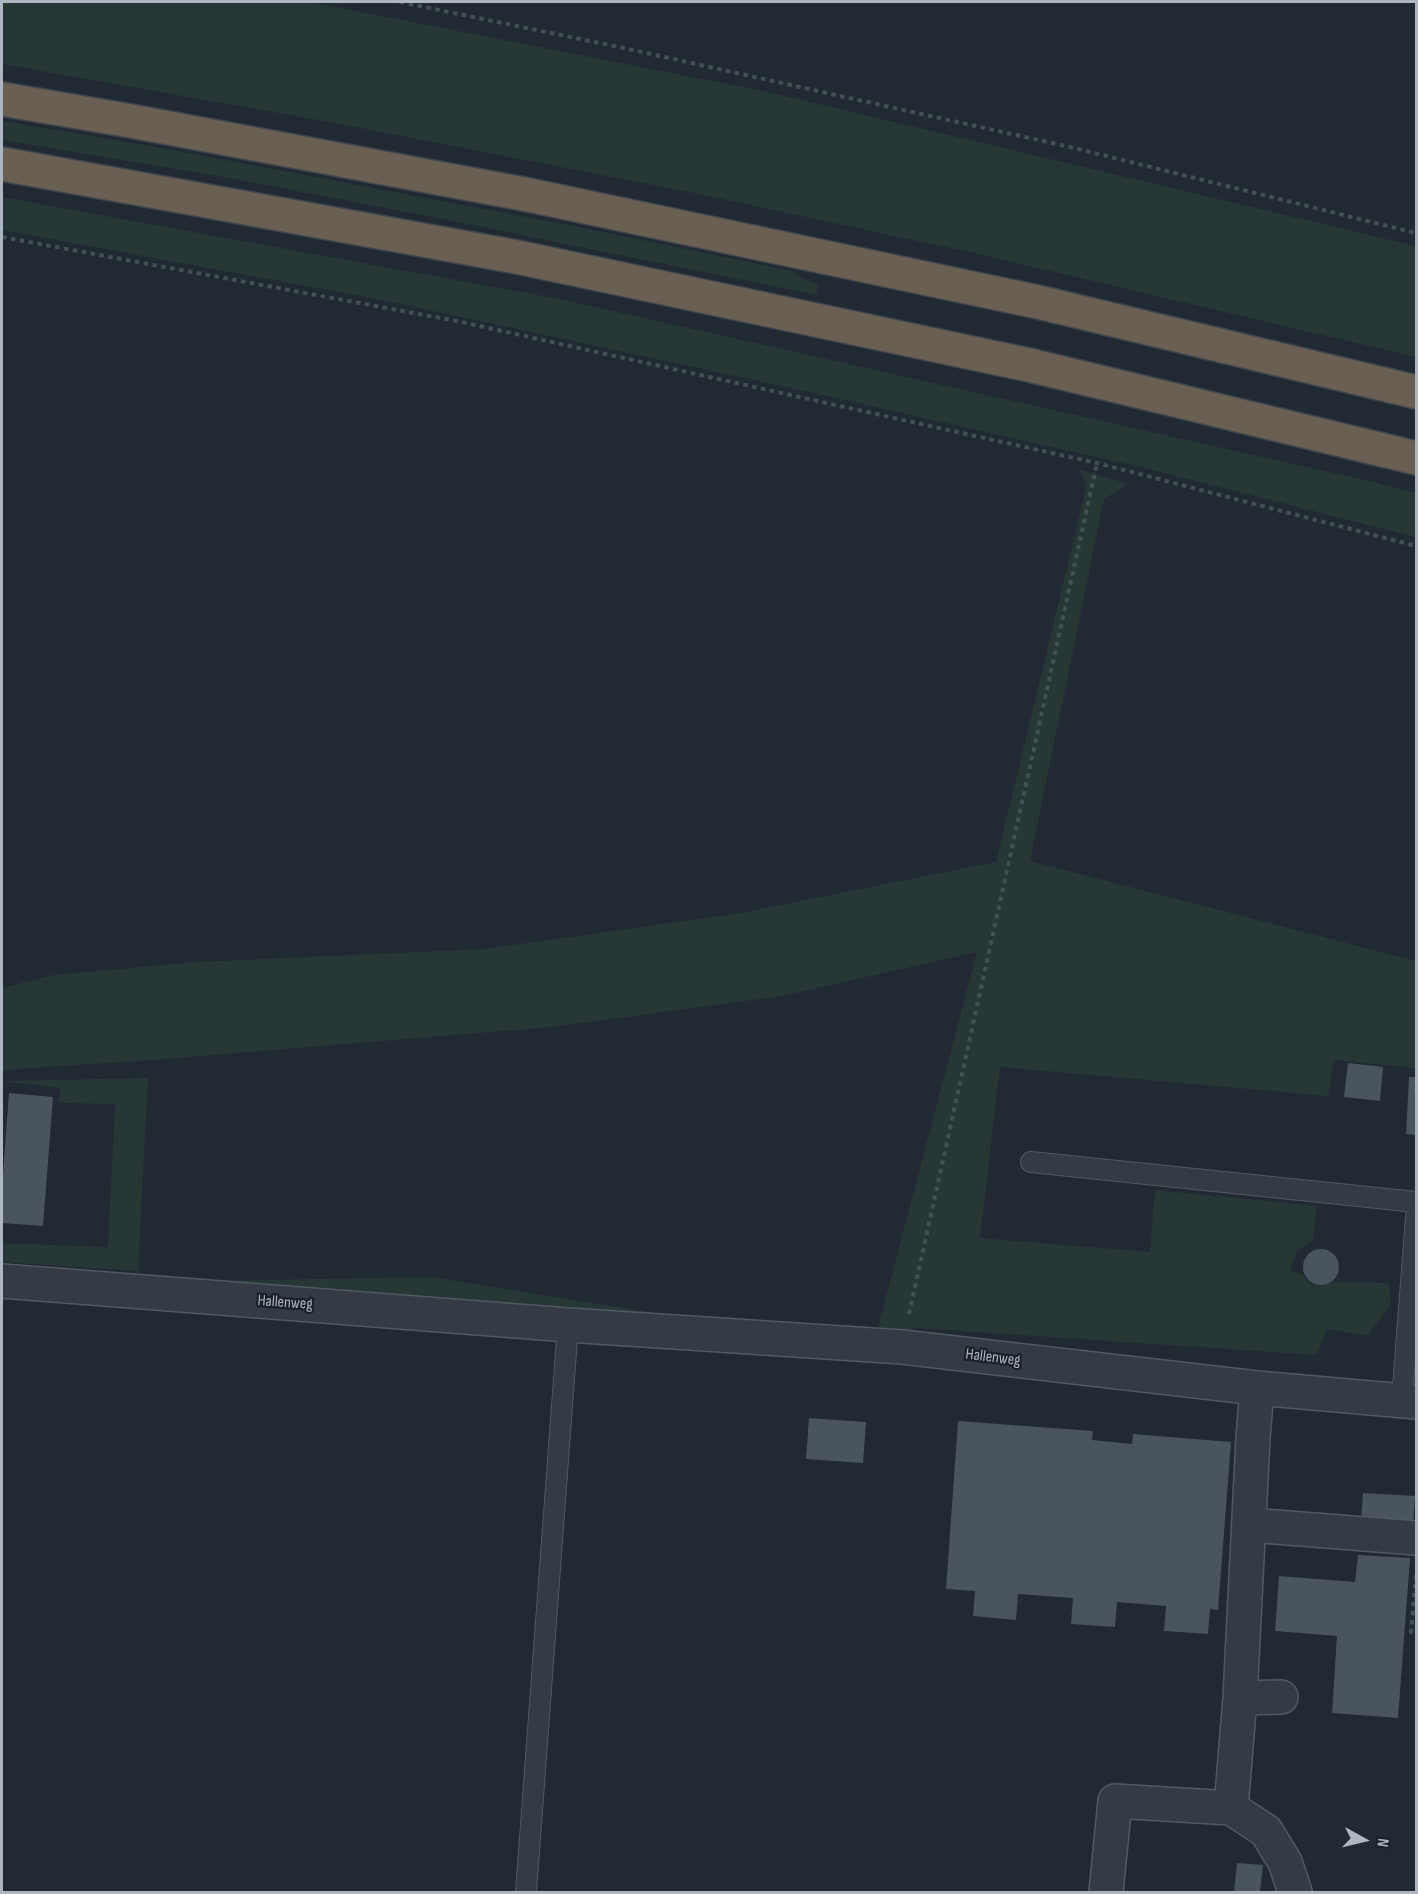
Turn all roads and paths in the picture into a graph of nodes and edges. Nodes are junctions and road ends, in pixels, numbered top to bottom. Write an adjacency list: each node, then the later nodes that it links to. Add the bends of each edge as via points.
1 (400, 2): 4 (path, via 1070,147)
2 (2, 99): 6 (highway, via 529,195 1038,302)
3 (2, 164): 7 (highway, via 517,257 1029,365)
4 (1416, 233)
5 (2, 237): 8 (path, via 457,321)
6 (1416, 392)
7 (1416, 458)
8 (1097, 463): 9 (path); 16 (path)
9 (1416, 546)
10 (1031, 1162): 11 (lane)
11 (1416, 1202)
12 (1416, 1217): 15 (lane)
13 (2, 1281): 14 (street, Hallenweg)
14 (568, 1325): 16 (street, Hallenweg); 26 (lane)
15 (1412, 1325): 18 (lane)
16 (902, 1347): 17 (street, Hallenweg)
17 (1257, 1388): 18 (street, Hallenweg); 19 (street)
18 (1409, 1401)
19 (1250, 1525): 20 (street); 24 (street)
20 (1416, 1538)
21 (1416, 1575): 22 (path, via 1411,1632)
22 (1416, 1632)
23 (1281, 1697): 24 (street)
24 (1240, 1698): 25 (street)
25 (1232, 1808): 27 (street, via 1115,1801); 28 (street, via 1266,1831 1285,1862)
26 (526, 1893)
27 (1106, 1893)
28 (1295, 1893)

